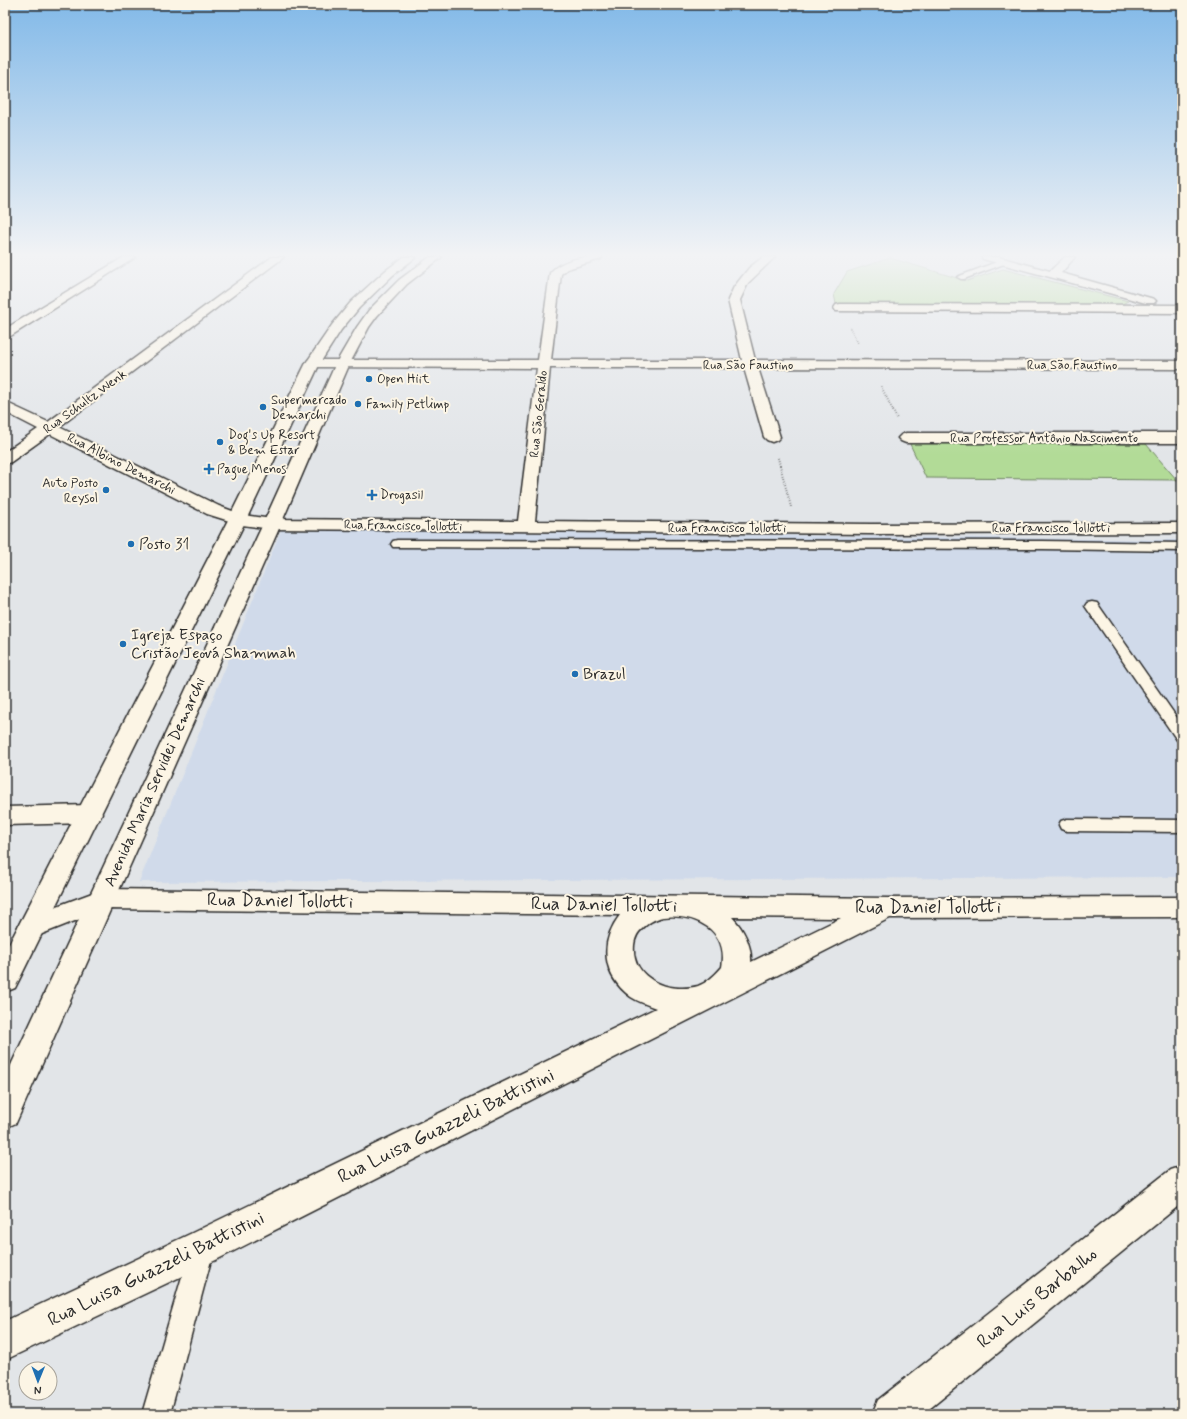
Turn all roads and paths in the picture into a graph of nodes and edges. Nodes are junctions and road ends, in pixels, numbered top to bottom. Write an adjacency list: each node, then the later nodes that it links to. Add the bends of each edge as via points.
1 (23, 323): 7 (street)
2 (190, 323): 14 (street, Rua Schultz Wenk)
3 (340, 323): 8 (street)
4 (365, 323): 9 (street, Avenida Maria Servidei Demarchi)
5 (549, 323): 10 (street, Rua São Geraldo)
6 (740, 323): 11 (street)
7 (5, 334)
8 (313, 363): 9 (street, Rua São Faustino); 19 (street)
9 (343, 363): 10 (street, Rua São Faustino); 20 (street, Avenida Maria Servidei Demarchi)
10 (544, 364): 11 (street, Rua São Faustino); 21 (street, Rua São Geraldo)
11 (750, 365): 12 (street, Rua São Faustino); 15 (street)
12 (1182, 365)
13 (5, 406): 14 (street, Rua Albino Demarchi)
14 (49, 428): 18 (street, Rua Schultz Wenk); 19 (street, Rua Albino Demarchi)
15 (772, 437): 23 (path)
16 (906, 438): 17 (street, Rua Professor Antônio Nascimento)
17 (1182, 438)
18 (5, 459)
19 (237, 520): 20 (street, Rua Albino Demarchi); 28 (street)
20 (272, 524): 21 (street, Rua Francisco Tollotti); 32 (street, Avenida Maria Servidei Demarchi)
21 (526, 527): 23 (street, Rua Francisco Tollotti)
22 (1182, 528): 23 (street, Rua Francisco Tollotti)
23 (797, 529)
24 (397, 544): 25 (lane)
25 (1182, 547)
26 (1092, 606): 27 (lane)
27 (1182, 736)
28 (90, 814): 29 (street); 36 (street)
29 (5, 816)
30 (1067, 825): 31 (lane)
31 (1182, 826)
32 (103, 899): 33 (street, Rua Daniel Tollotti); 36 (street, Rua Daniel Tollotti); 39 (street, Avenida Maria Servidei Demarchi)
33 (672, 906): 35 (street, Rua Daniel Tollotti); 38 (street, via 691,907 708,914 723,924 732,937 737,952 736,968 728,982); 38 (street, via 654,908 643,913 626,927 619,941 619,957 625,973 638,986 655,996 675,1000 696,999)
34 (1182, 907): 35 (street, Rua Daniel Tollotti)
35 (887, 908): 38 (street, Rua Luisa Guazzeli Battistini)
36 (32, 928): 37 (street)
37 (5, 980)
38 (714, 992): 41 (street, Rua Luisa Guazzeli Battistini)
39 (5, 1113)
40 (1182, 1182): 44 (street, Rua Luis Barbalho)
41 (203, 1247): 42 (street, Rua Luisa Guazzeli Battistini); 43 (lane)
42 (5, 1341)
43 (156, 1414)
44 (892, 1414)

